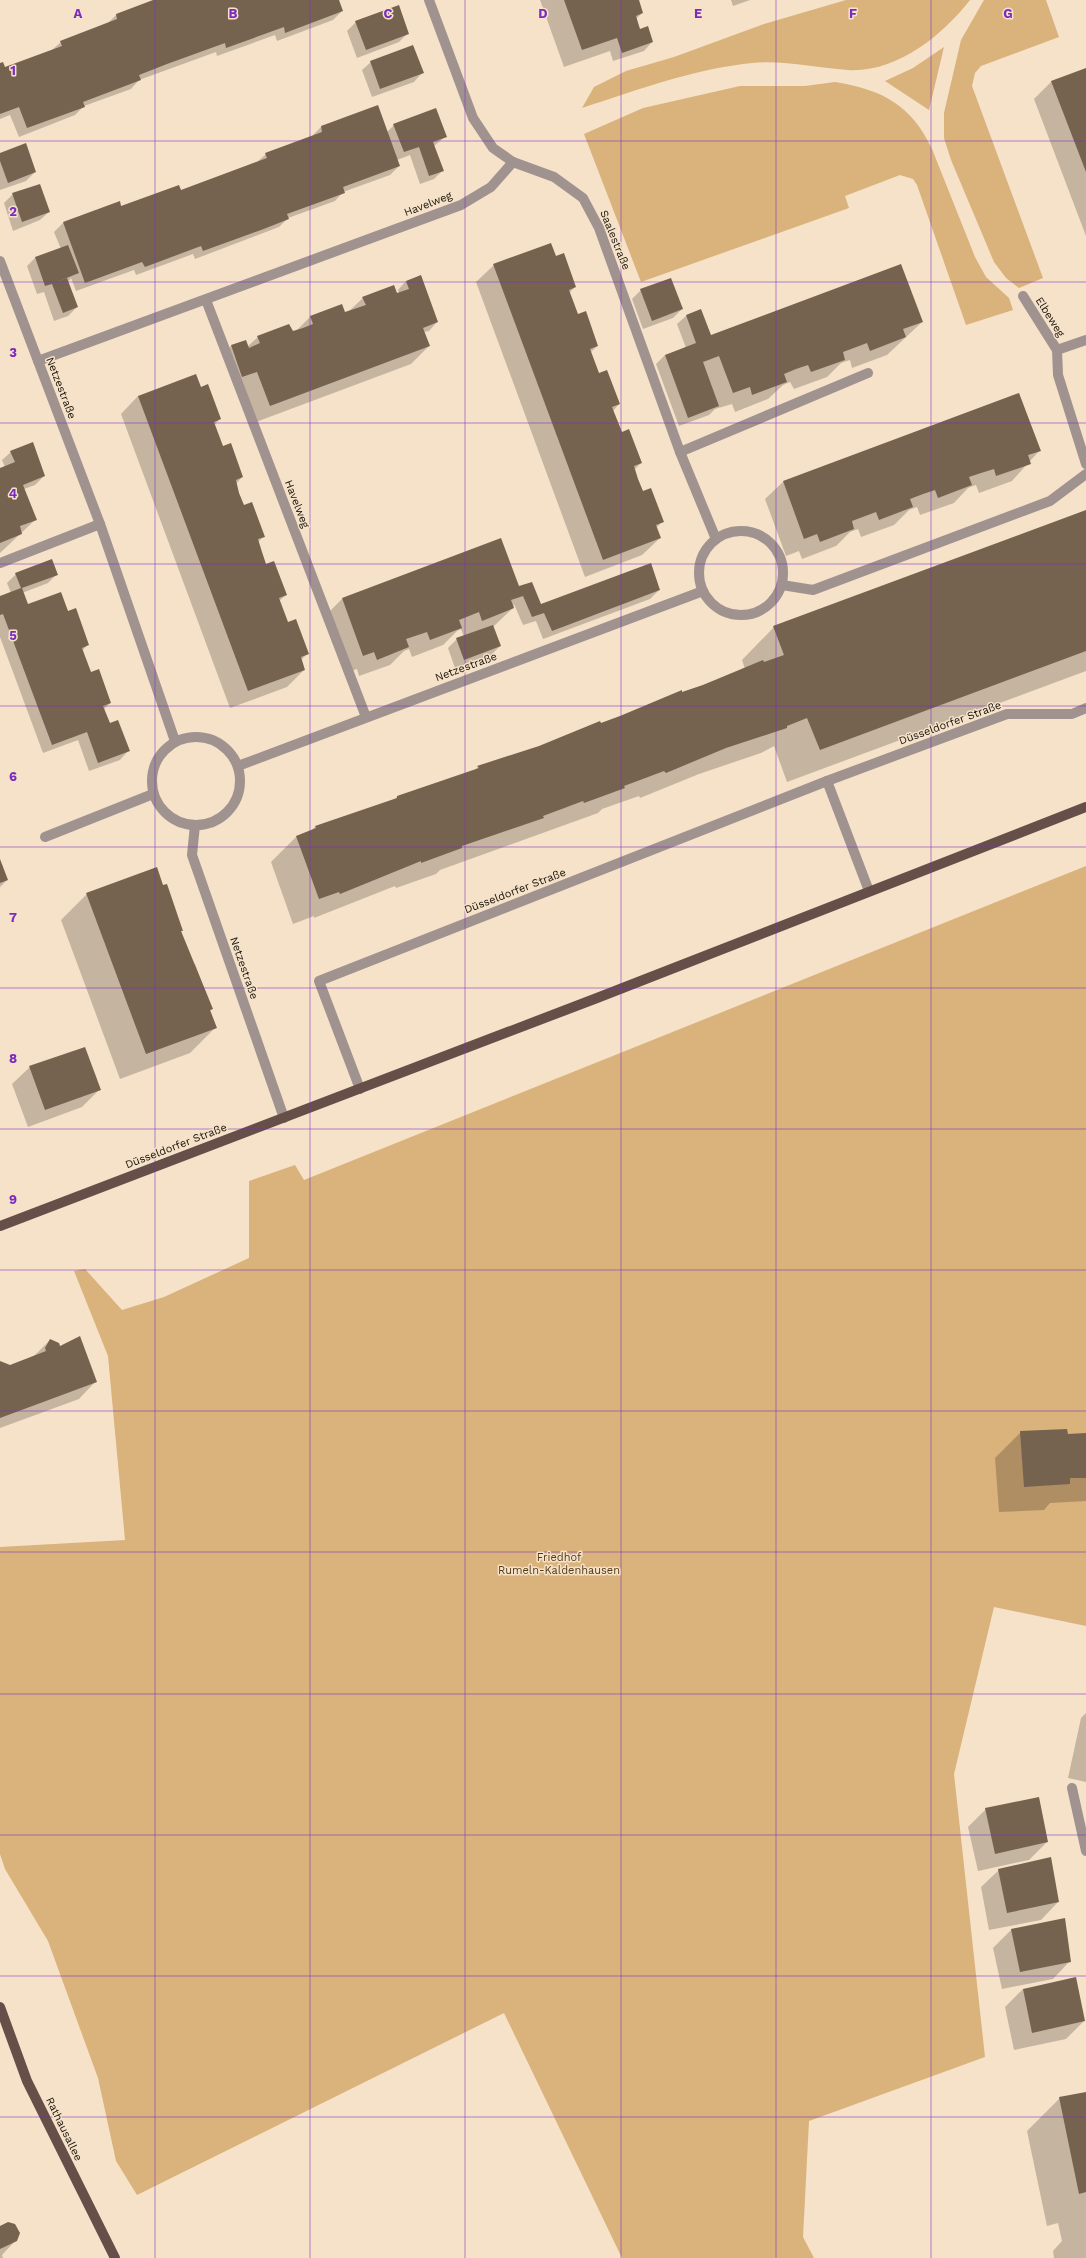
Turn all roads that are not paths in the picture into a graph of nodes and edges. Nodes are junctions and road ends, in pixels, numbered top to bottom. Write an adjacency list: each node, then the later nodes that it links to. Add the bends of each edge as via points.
1 (429, 0): 2 (street, Saalestraße, via 473,118 493,148)
2 (513, 162): 5 (street, Havelweg, via 491,187 461,205); 10 (street, Saalestraße, via 554,177 583,198 599,228)
3 (0, 261): 8 (street, Netzestraße)
4 (1023, 296): 7 (street, Elbeweg)
5 (206, 300): 8 (street, Havelweg); 19 (street, Havelweg)
6 (1086, 340): 7 (street, Elbeweg)
7 (1057, 350): 11 (street, Elbeweg, via 1058,375)
8 (38, 362): 13 (street, Netzestraße)
9 (868, 374): 10 (street)
10 (680, 452): 14 (street, Saalestraße)
11 (1086, 464)
12 (1086, 474): 16 (street, via 1050,501 813,590)
13 (100, 524): 15 (street); 20 (street, Netzestraße)
14 (716, 539): 16 (street, via 736,531 759,534 774,546 783,569); 17 (street, via 702,555 699,573)
15 (0, 563)
16 (782, 585): 17 (street, via 777,596 766,607 744,615 728,613 714,605)
17 (703, 591): 19 (street, Netzestraße)
18 (1086, 708): 22 (street, Düsseldorfer Straße, via 1072,714 1007,714)
19 (366, 717): 21 (street, Netzestraße)
20 (175, 741): 21 (street, via 205,737 219,743 231,753); 23 (street, via 163,750 155,763 152,778)
21 (238, 766): 25 (street, via 241,780 239,794 232,807 216,820)
22 (827, 781): 27 (street); 28 (street, Düsseldorfer Straße, via 319,981)
23 (153, 794): 25 (street, via 159,806 169,816 181,823); 26 (street)
24 (1086, 807): 27 (main road, Düsseldorfer Straße)
25 (195, 825): 29 (street, Netzestraße, via 192,855)
26 (45, 837)
27 (869, 891): 28 (main road, Düsseldorfer Straße)
28 (360, 1088): 29 (main road, Düsseldorfer Straße)
29 (284, 1118): 30 (main road, Düsseldorfer Straße)
30 (0, 1226)
31 (1072, 1788): 32 (street)
32 (1086, 1851)
33 (0, 2007): 34 (main road, Rathausallee, via 27,2081)
34 (116, 2258)

